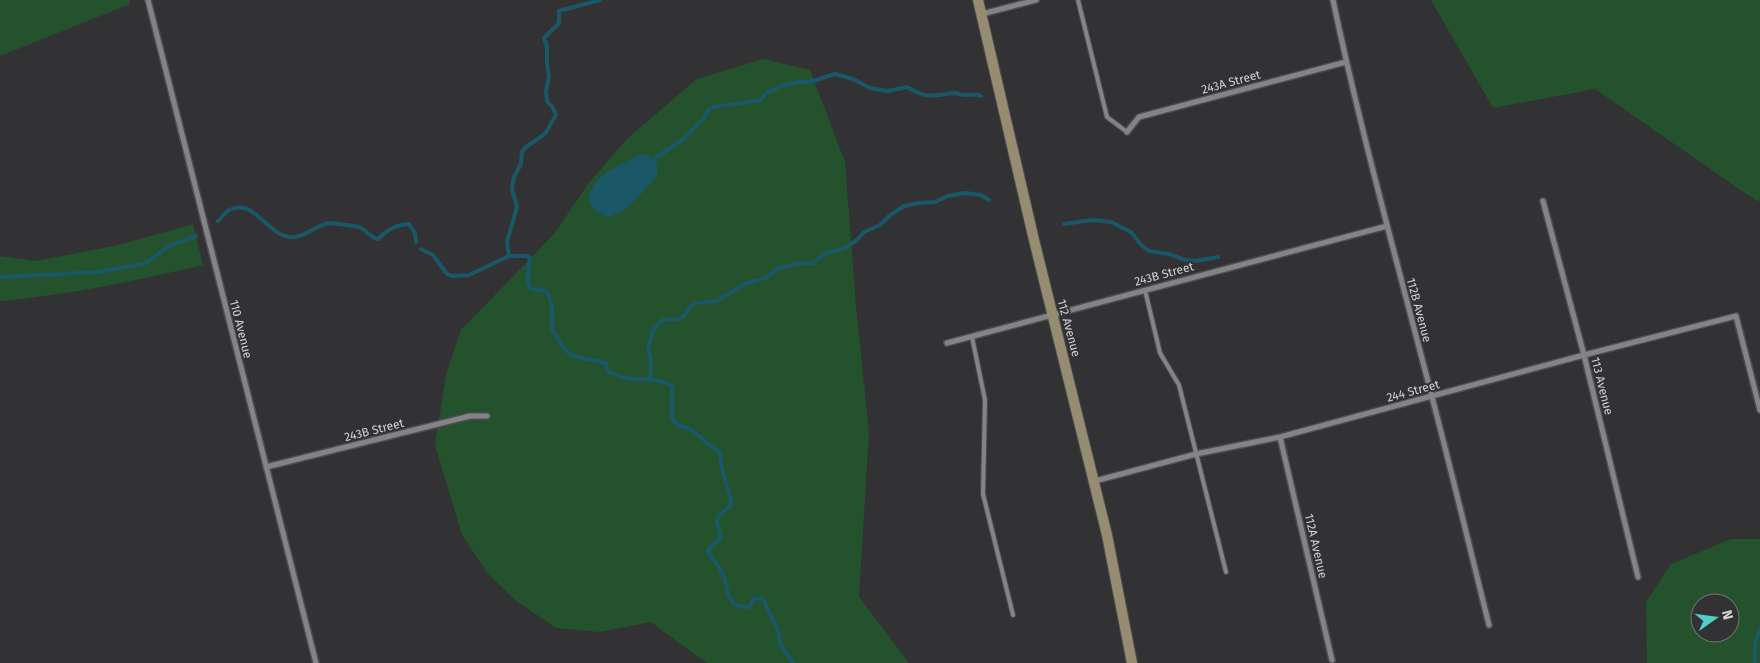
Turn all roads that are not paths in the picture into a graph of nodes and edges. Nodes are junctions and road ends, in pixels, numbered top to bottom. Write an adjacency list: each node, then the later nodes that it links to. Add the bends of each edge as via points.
1 (148, 0): 21 (street, 110 Avenue)
2 (978, 0): 6 (main road, 112 Avenue)
3 (1036, 0): 6 (street)
4 (1078, 0): 8 (lane, via 1107,117)
5 (1332, 0): 7 (street, 112B Avenue)
6 (982, 14): 12 (main road, 112 Avenue)
7 (1346, 62): 8 (street, 243A Street, via 1139,117); 10 (street, 112B Avenue)
8 (1127, 132)
9 (1543, 201): 15 (street, 113 Avenue)
10 (1386, 226): 11 (street, 243B Street); 16 (street, 112B Avenue)
11 (1145, 290): 12 (street, 243B Street); 20 (lane, via 1160,353 1179,385)
12 (1052, 314): 13 (street, 243B Street); 22 (main road, 112 Avenue)
13 (972, 337): 14 (street, 243B Street); 25 (lane, via 985,400 984,494)
14 (947, 343)
15 (1584, 355): 16 (street, 244 Street); 17 (street, 244 Street, via 1736,316); 24 (street, 113 Avenue)
16 (1432, 396): 19 (street, 244 Street); 26 (street, 112B Avenue)
17 (1760, 410)
18 (487, 416): 21 (street, 243B Street, via 470,416)
19 (1280, 437): 20 (street, 244 Street); 27 (street, 112A Avenue)
20 (1196, 454): 22 (street, 244 Street); 23 (lane)
21 (266, 467): 28 (street, 110 Avenue)
22 (1095, 481): 29 (main road, 112 Avenue)
23 (1226, 572)
24 (1638, 577)
25 (1013, 615)
26 (1489, 625)
27 (1332, 660)
28 (316, 663)
29 (1132, 663)

